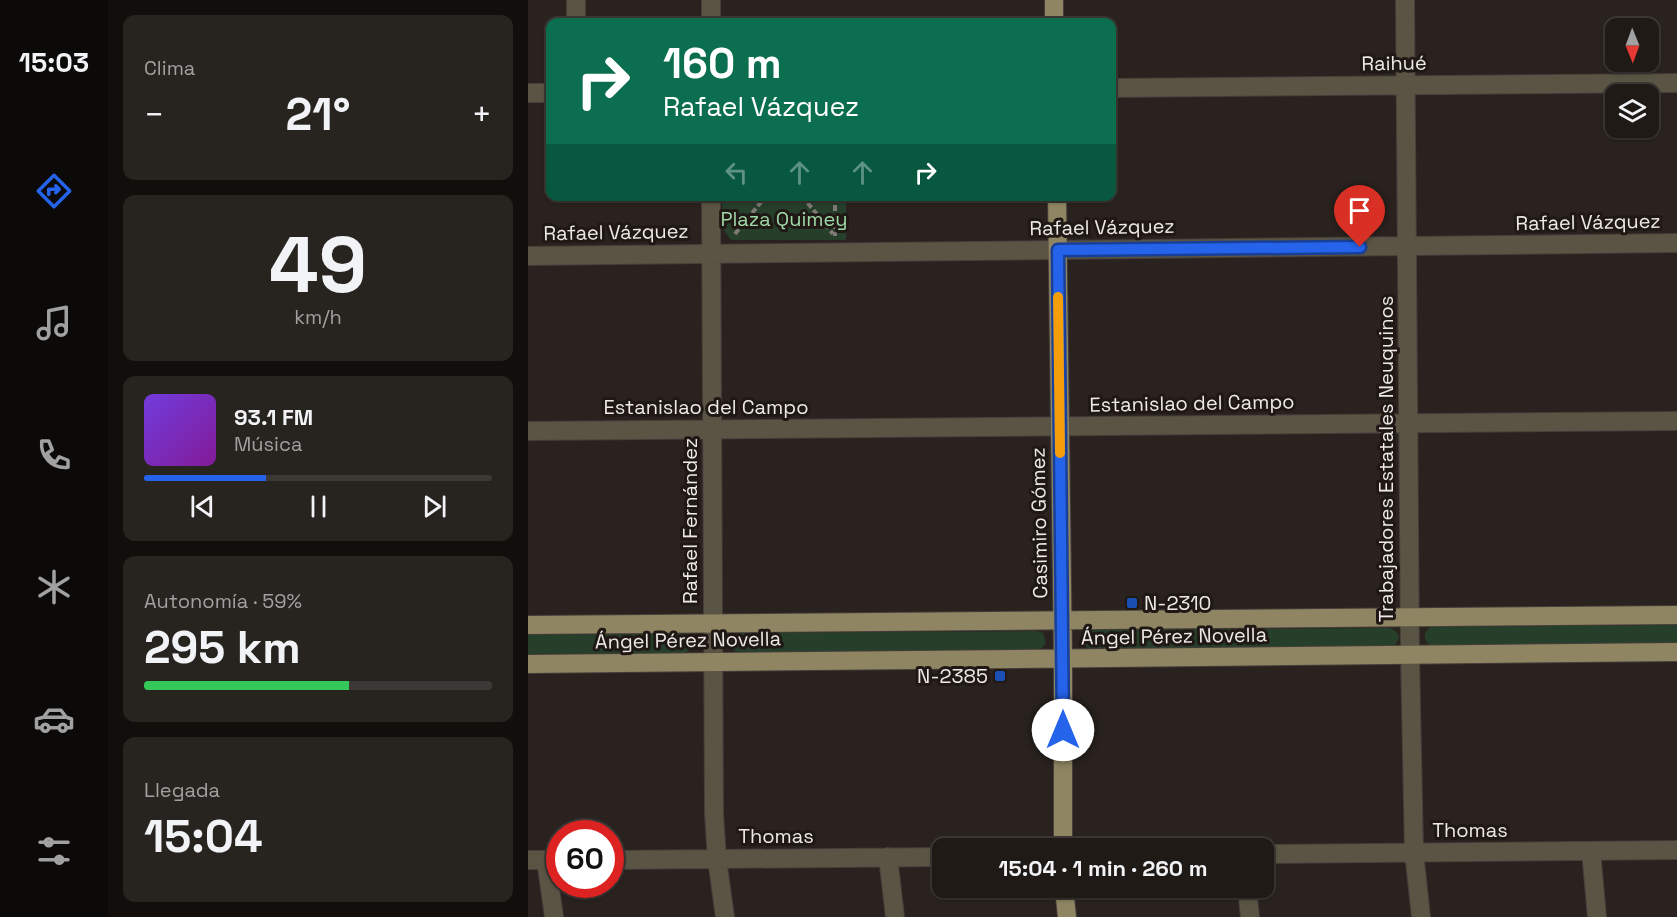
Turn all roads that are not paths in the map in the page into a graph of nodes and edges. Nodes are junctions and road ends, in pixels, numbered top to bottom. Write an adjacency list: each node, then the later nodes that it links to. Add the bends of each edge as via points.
1 (576, 0): 5 (street)
2 (711, 0): 6 (street)
3 (1054, 0): 7 (main road)
4 (1406, 0): 9 (street, Trabajadores Estatales Neuquinos)
5 (576, 18)
6 (711, 18)
7 (1054, 18)
8 (1677, 83): 9 (street, Raihué)
9 (1406, 85): 10 (street, Raihué); 16 (street, Trabajadores Estatales Neuquinos)
10 (1116, 88)
11 (528, 93): 12 (street)
12 (546, 93)
13 (711, 201): 18 (street, Rafael Fernández)
14 (1057, 201): 17 (main road, Casimiro Gómez)
15 (1677, 243): 16 (street, Rafael Vázquez)
16 (1407, 246): 17 (street, Rafael Vázquez); 21 (street, Trabajadores Estatales Neuquinos)
17 (1058, 250): 18 (street, Rafael Vázquez); 22 (main road, Casimiro Gómez)
18 (712, 254): 19 (street, Rafael Vázquez); 23 (street, Rafael Fernández)
19 (528, 256)
20 (1677, 421): 21 (street, Estanislao del Campo)
21 (1408, 424): 22 (street, Estanislao del Campo); 26 (street, Trabajadores Estatales Neuquinos)
22 (1060, 427): 23 (street, Estanislao del Campo); 27 (main road, Casimiro Gómez)
23 (712, 429): 24 (street, Estanislao del Campo); 28 (street, Rafael Fernández)
24 (528, 431)
25 (1677, 615): 26 (main road, Ángel Pérez Novella)
26 (1410, 617): 27 (main road, Ángel Pérez Novella); 31 (street, Trabajadores Estatales Neuquinos)
27 (1062, 621): 28 (main road, Ángel Pérez Novella); 32 (main road, Casimiro Gómez)
28 (713, 624): 29 (main road, Ángel Pérez Novella); 33 (street, Rafael Fernández)
29 (528, 625)
30 (1677, 652): 31 (main road, Ángel Pérez Novella)
31 (1410, 655): 32 (main road, Ángel Pérez Novella); 38 (street, Trabajadores Estatales Neuquinos)
32 (1063, 659): 33 (main road, Ángel Pérez Novella); 35 (main road, Casimiro Gómez)
33 (713, 663): 34 (main road, Ángel Pérez Novella); 42 (street, Rafael Fernández)
34 (528, 664)
35 (1063, 838)
36 (1677, 850): 37 (street, Thomas)
37 (1591, 851): 38 (street, Thomas); 53 (street)
38 (1414, 852): 39 (street, Thomas); 52 (street, Trabajadores Estatales Neuquinos)
39 (1274, 854)
40 (888, 857): 41 (street, Thomas); 42 (street, Thomas); 49 (street)
41 (932, 857)
42 (717, 859): 44 (street, Thomas); 48 (street, Rafael Fernández)
43 (545, 860): 47 (street)
44 (624, 860)
45 (1065, 898): 50 (main road)
46 (1248, 898): 51 (street)
47 (554, 917)
48 (724, 917)
49 (895, 917)
50 (1067, 917)
51 (1250, 917)
52 (1421, 917)
53 (1597, 917)

